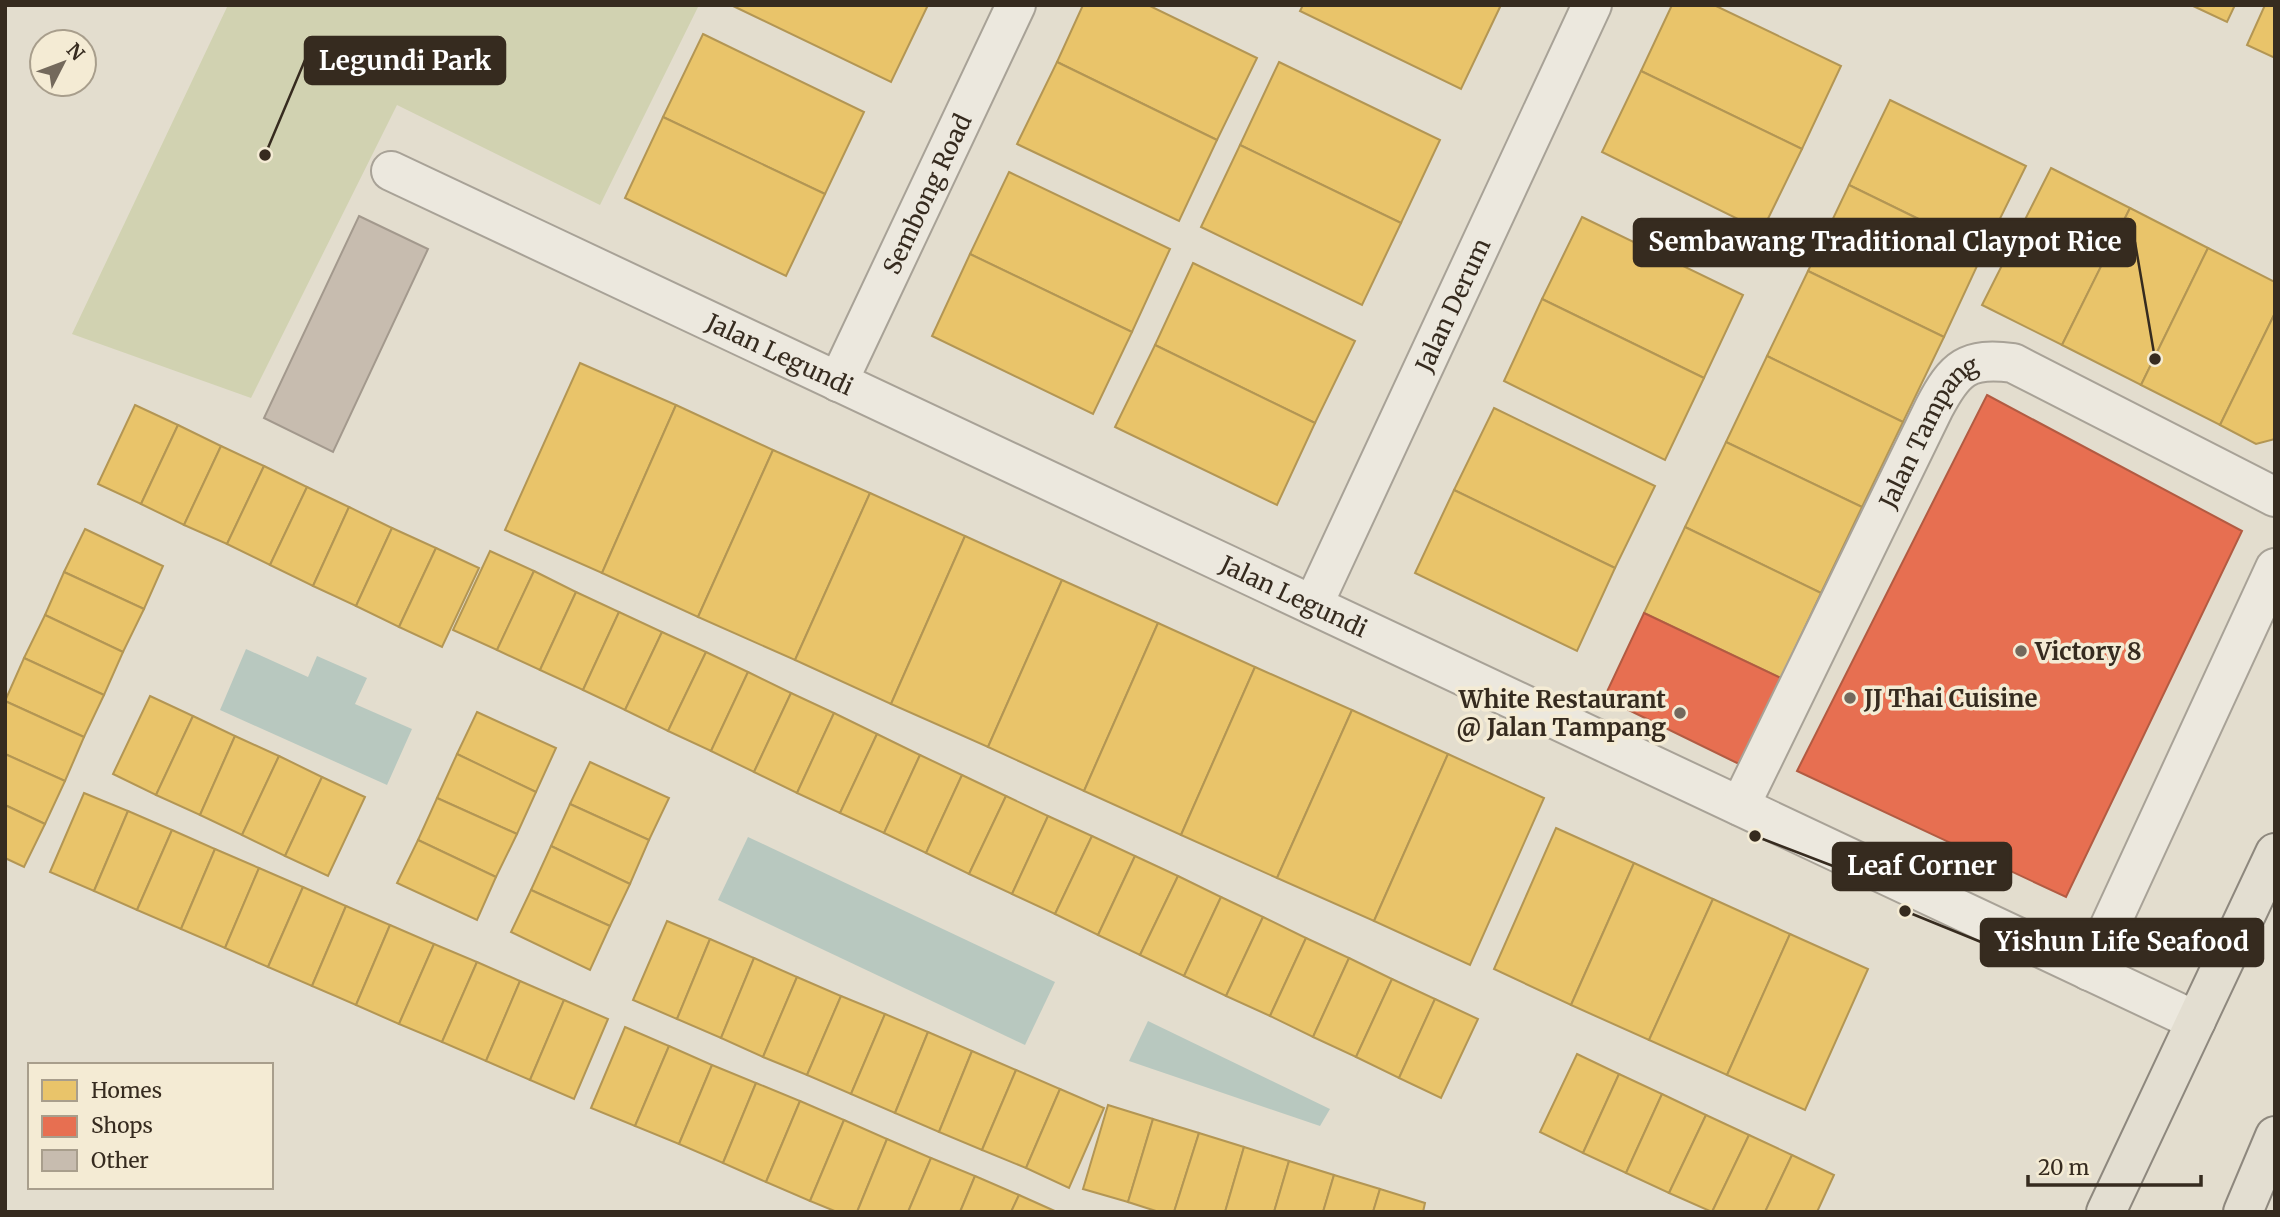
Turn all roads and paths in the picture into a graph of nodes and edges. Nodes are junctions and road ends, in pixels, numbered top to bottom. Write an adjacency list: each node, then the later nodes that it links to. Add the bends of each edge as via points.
1 (1016, 5): 4 (street, Sembong Road)
2 (1592, 5): 7 (street, Jalan Derum)
3 (391, 171): 4 (street, Jalan Legundi)
4 (838, 382): 7 (street, Jalan Legundi)
5 (2275, 497): 8 (street, Jalan Tampang, via 2013,363 1985,359 1962,368 1934,408)
6 (2275, 568): 10 (street)
7 (1313, 605): 8 (street, Jalan Legundi)
8 (1740, 806): 10 (street, Jalan Legundi)
9 (2275, 853): 11 (main road)
10 (2089, 971): 11 (street, Jalan Legundi)
11 (2196, 1021): 13 (main road)
12 (2275, 1136): 14 (main road)
13 (2106, 1212)
14 (2243, 1212)

